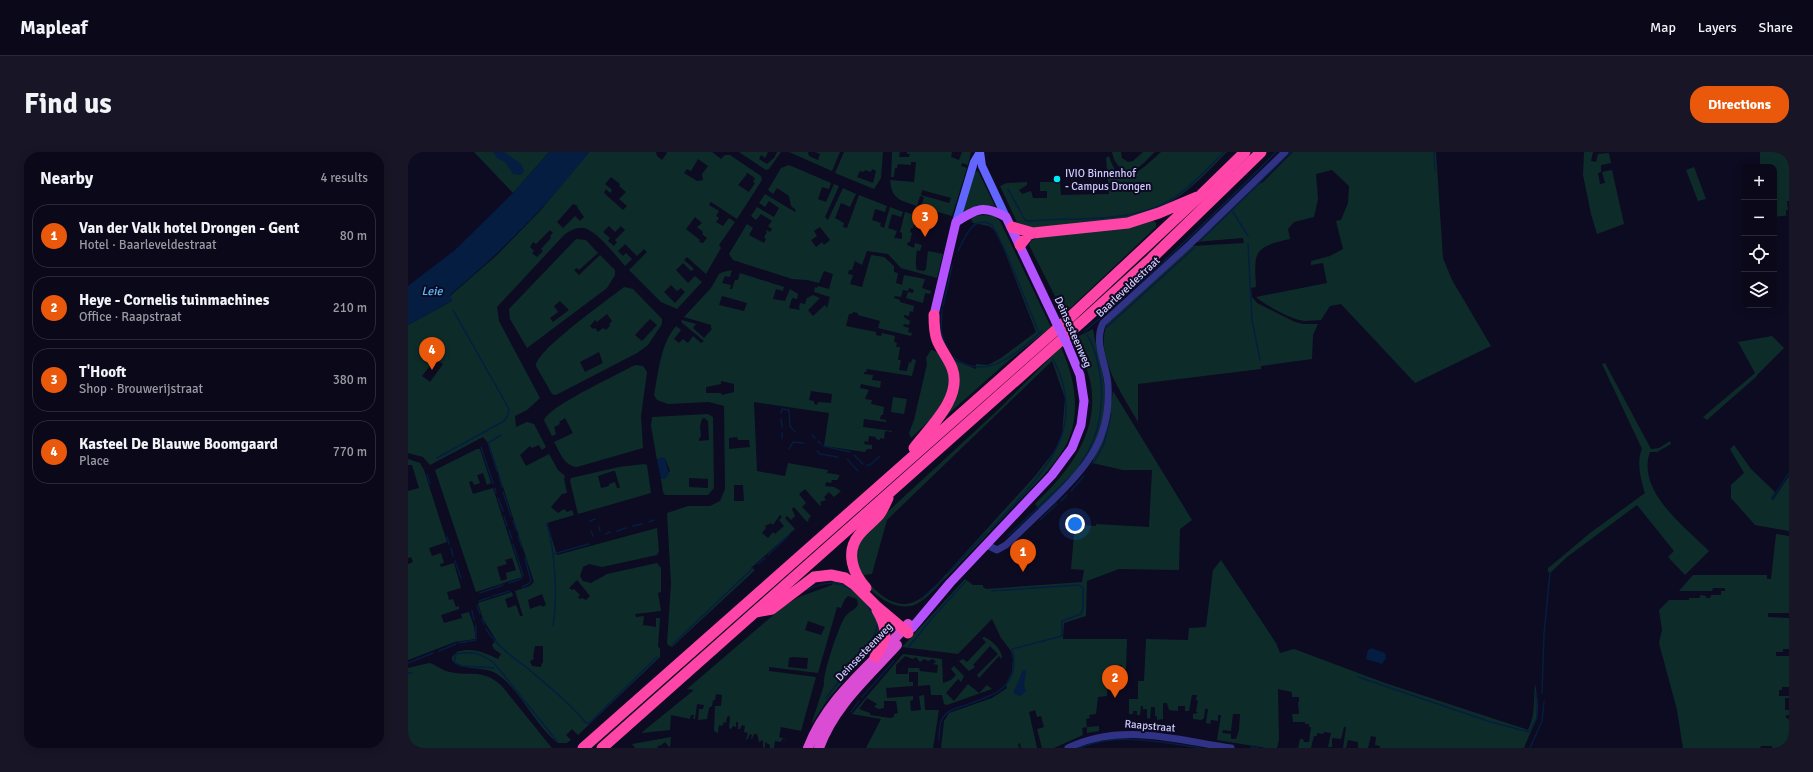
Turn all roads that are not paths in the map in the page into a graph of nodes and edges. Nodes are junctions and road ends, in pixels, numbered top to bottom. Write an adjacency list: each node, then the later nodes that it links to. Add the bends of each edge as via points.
1 (980, 152): 6 (main road, Deinsesteenweg, via 982,166); 7 (main road, via 974,162)
2 (1245, 152): 5 (highway)
3 (1261, 152): 13 (highway, via 1151,259)
4 (1285, 152): 14 (street, Baarleveldestraat, via 1103,323 1099,337 1107,374 1107,406 1103,430 1092,457 1078,476 1006,545 996,550)
5 (1201, 195): 9 (highway, via 1128,223); 12 (highway, via 1066,321)
6 (1006, 217): 7 (main road, via 992,210 978,209); 8 (main road, Deinsesteenweg)
7 (956, 222): 11 (main road)
8 (1012, 227): 9 (highway); 10 (main road, Deinsesteenweg)
9 (1033, 233): 10 (highway)
10 (1020, 245): 14 (main road, Deinsesteenweg, bridge, via 1075,362 1083,389 1083,413 1076,438 1060,466)
11 (934, 316): 12 (highway, via 932,342 952,368 953,394 947,406)
12 (897, 469): 20 (highway)
13 (894, 489): 16 (highway); 17 (highway, via 879,515 855,540 852,557 854,570 863,585)
14 (987, 545): 17 (main road, Deinsesteenweg)
15 (876, 606): 16 (highway, via 852,582 827,575 814,577 772,609); 17 (highway); 18 (highway, via 886,634)
16 (755, 612): 21 (highway)
17 (908, 629): 18 (highway, Deinsesteenweg); 19 (highway, Deinsesteenweg, via 848,698)
18 (876, 657): 19 (highway, Deinsesteenweg, via 837,698 821,720)
19 (818, 742): 22 (highway, Deinsesteenweg)
20 (583, 748)
21 (602, 748)
22 (808, 748)
23 (1068, 748): 24 (street, Raapstraat, via 1090,739 1122,734 1150,735)
24 (1231, 748)

